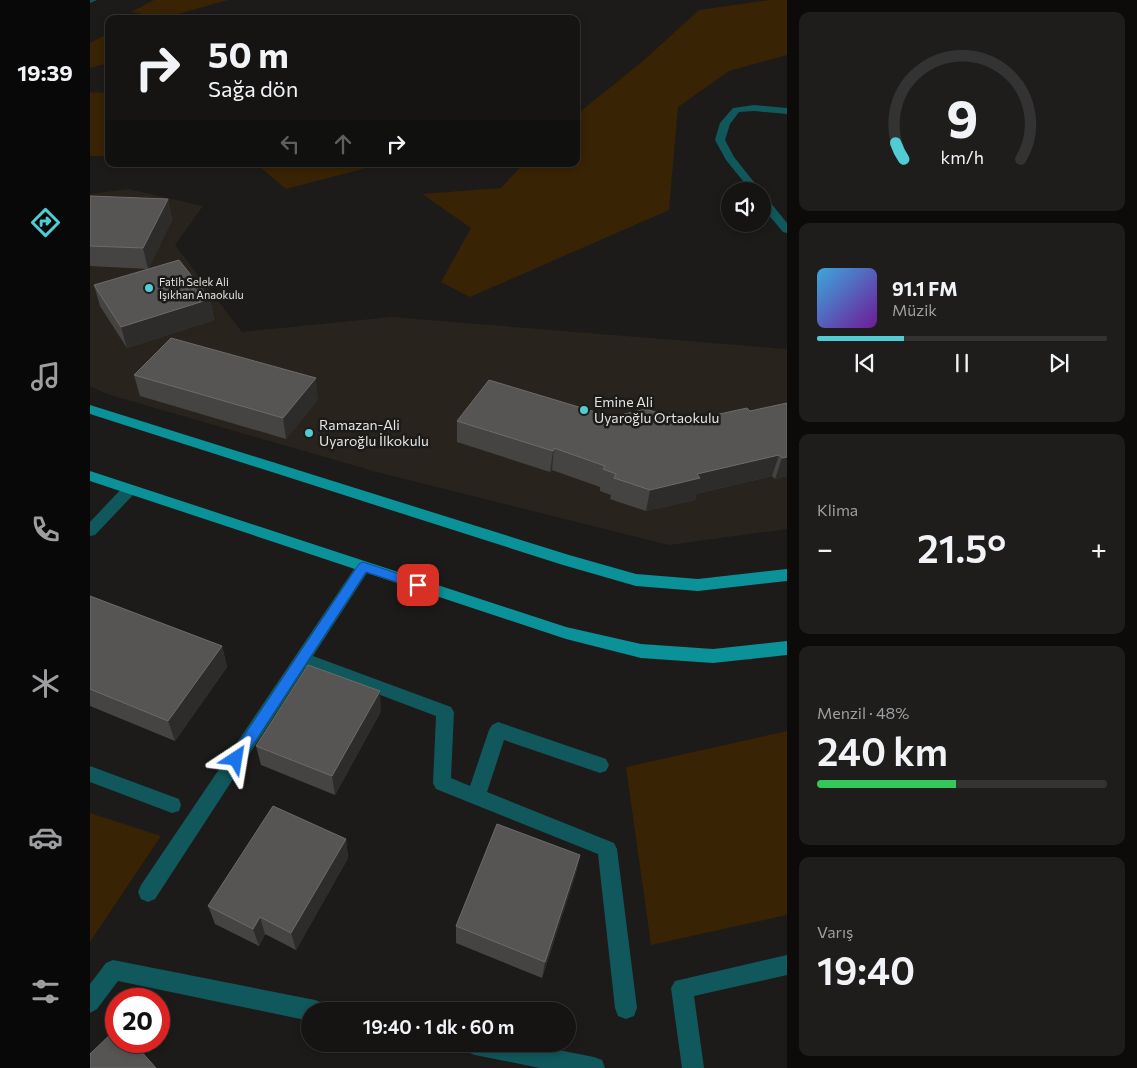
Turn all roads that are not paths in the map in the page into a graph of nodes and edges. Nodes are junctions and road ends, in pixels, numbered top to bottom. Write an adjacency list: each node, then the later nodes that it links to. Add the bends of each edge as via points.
1 (787, 111): 2 (street, via 736,110 725,123 720,140)
2 (749, 182)
3 (771, 210): 4 (street)
4 (787, 230)
5 (90, 409): 10 (main road, via 636,580 698,585)
6 (90, 476): 7 (main road)
7 (129, 490): 8 (street); 9 (main road)
8 (90, 531)
9 (363, 567): 11 (main road, via 566,633 642,650 713,656); 12 (street)
10 (787, 575)
11 (787, 648)
12 (302, 659): 15 (street, via 445,712 442,783); 17 (street)
13 (600, 764): 15 (street, via 498,730)
14 (90, 774): 16 (street)
15 (476, 797): 21 (street, via 607,848)
16 (172, 805)
17 (148, 892)
18 (787, 965): 24 (street, via 682,988)
19 (90, 1002): 20 (street, via 113,970)
20 (301, 1008)
21 (626, 1008)
22 (515, 1052): 23 (street)
23 (594, 1068)
24 (693, 1068)

